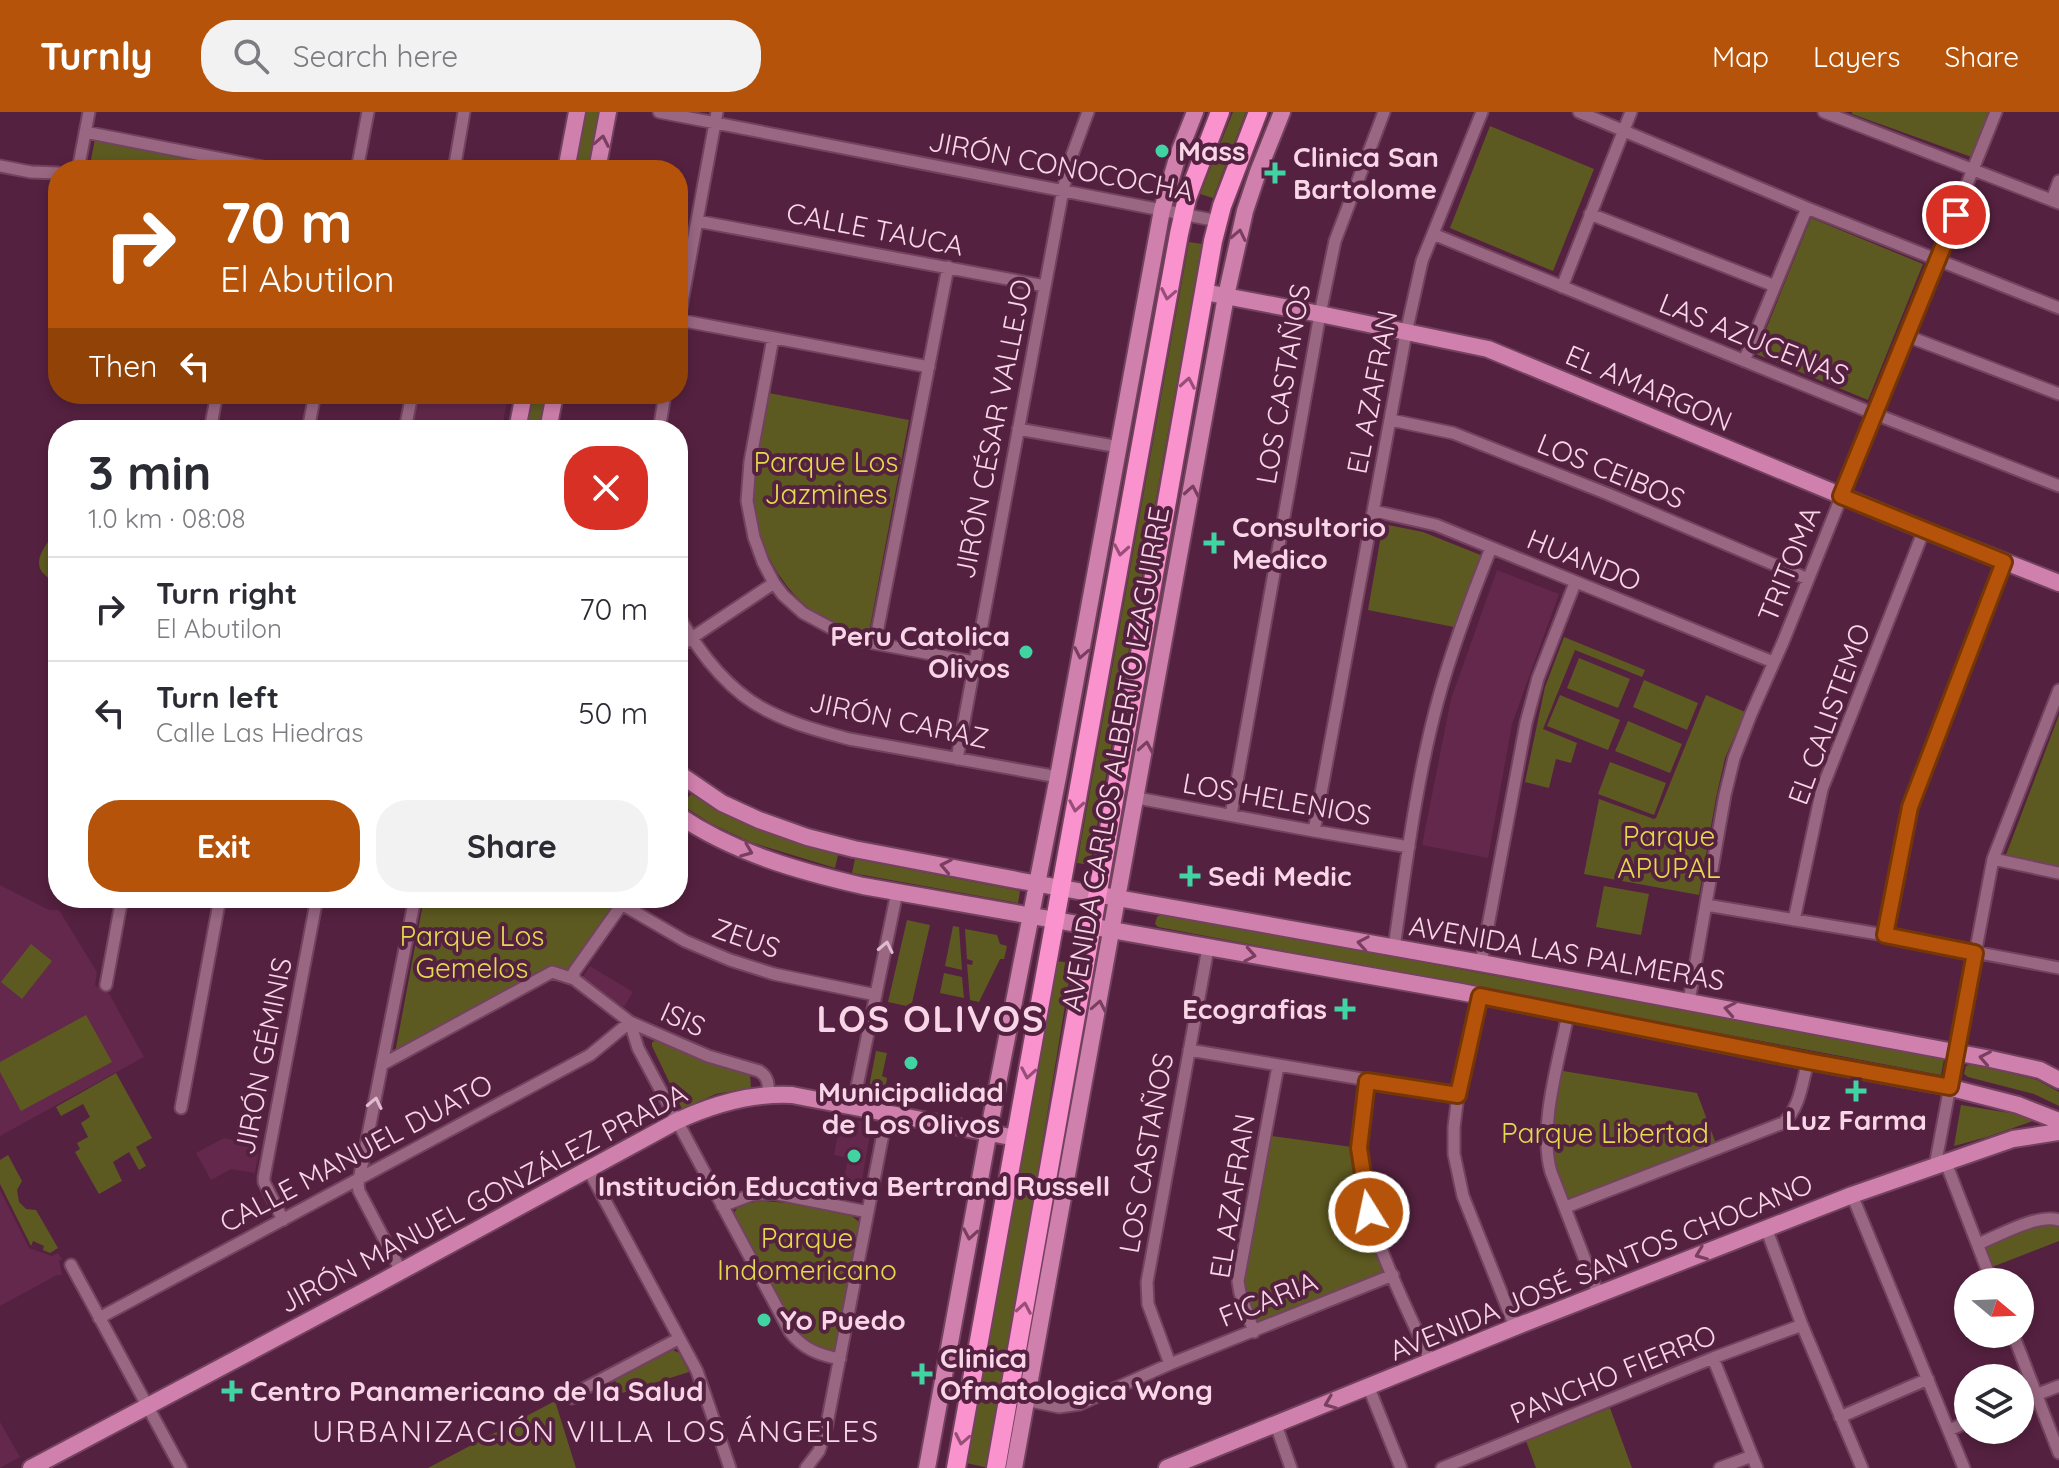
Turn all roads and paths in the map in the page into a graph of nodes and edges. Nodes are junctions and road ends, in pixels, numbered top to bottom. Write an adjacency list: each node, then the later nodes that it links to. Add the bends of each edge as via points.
1 (89, 112): 20 (street)
2 (368, 112): 23 (street)
3 (464, 112): 24 (street)
4 (577, 112): 25 (street)
5 (608, 112): 26 (street, one-way to 5)
6 (659, 112): 18 (street, JIRÓN CONOCOCHA)
7 (1088, 112): 31 (street, JIRÓN CÉSAR VALLEJO)
8 (1195, 112): 34 (street, AVENIDA CARLOS ALBERTO IZAGUIRRE)
9 (1220, 112): 35 (main road, AVENIDA CARLOS ALBERTO IZAGUIRRE)
10 (1258, 112): 38 (main road, AVENIDA CARLOS ALBERTO IZAGUIRRE)
11 (1282, 112): 47 (street, AVENIDA CARLOS ALBERTO IZAGUIRRE, one-way to 11, via 1245,211)
12 (1384, 112): 49 (street, LOS CASTAÑOS, via 1335,241)
13 (1482, 112): 39 (street, EL AZAFRAN)
14 (1579, 112): 19 (street)
15 (1631, 112): 19 (street)
16 (1824, 112): 28 (street)
17 (1996, 112): 28 (street, TRITOMA)
18 (716, 117): 31 (street, JIRÓN CONOCOCHA); 37 (street)
19 (1624, 130): 33 (street); 36 (street)
20 (85, 132): 21 (street); 22 (street)
21 (80, 160)
22 (227, 160)
23 (359, 160)
24 (456, 160)
25 (568, 160)
26 (599, 160)
27 (0, 166): 29 (street)
28 (1975, 169): 32 (street); 40 (street, TRITOMA)
29 (48, 173)
30 (2059, 181): 32 (street)
31 (1063, 190): 34 (street, JIRÓN CONOCOCHA); 43 (street, JIRÓN CÉSAR VALLEJO)
32 (2055, 201)
33 (1807, 208): 40 (street); 44 (street)
34 (1162, 210): 35 (street, JIRÓN CONOCOCHA); 60 (street, AVENIDA CARLOS ALBERTO IZAGUIRRE)
35 (1183, 214): 38 (street, JIRÓN CONOCOCHA); 89 (main road, AVENIDA CARLOS ALBERTO IZAGUIRRE, one-way to 89)
36 (1590, 214): 44 (street); 45 (street)
37 (697, 221): 41 (street, CALLE TAUCA); 42 (street)
38 (1218, 221): 46 (main road, AVENIDA CARLOS ALBERTO IZAGUIRRE)
39 (1433, 234): 45 (street, LAS AZUCENAS); 51 (street, EL AZAFRAN)
40 (1938, 261): 48 (street); 52 (street, TRITOMA)
41 (948, 267): 43 (street, CALLE TAUCA); 55 (street)
42 (688, 269)
43 (1045, 286): 59 (street, JIRÓN CÉSAR VALLEJO)
44 (1775, 286): 54 (street)
45 (1562, 287): 54 (street, LAS AZUCENAS)
46 (1204, 292): 47 (street, EL AMARGON); 91 (main road, AVENIDA CARLOS ALBERTO IZAGUIRRE, one-way to 46)
47 (1226, 296): 49 (street, EL AMARGON); 81 (street, AVENIDA CARLOS ALBERTO IZAGUIRRE, one-way to 47)
48 (2059, 308)
49 (1320, 314): 51 (street, EL AMARGON); 82 (street, LOS CASTAÑOS)
50 (688, 324): 53 (street)
51 (1406, 333): 58 (street, EL AZAFRAN); 62 (street, EL AMARGON, via 1488,349)
52 (1907, 336): 56 (street); 57 (street, TRITOMA)
53 (773, 338): 55 (street); 68 (street, via 747,487 754,537)
54 (1744, 361): 57 (street, LAS AZUCENAS)
55 (929, 367): 74 (street)
56 (2059, 394)
57 (1875, 414): 61 (street, LAS AZUCENAS); 62 (street, TRITOMA)
58 (1391, 420): 63 (street, EL AZAFRAN); 67 (street, LOS CEIBOS, via 1453,433)
59 (1018, 429): 60 (street); 75 (street, JIRÓN CÉSAR VALLEJO)
60 (1119, 447): 79 (street, AVENIDA CARLOS ALBERTO IZAGUIRRE, one-way to 79)
61 (2059, 486)
62 (1841, 496): 64 (street, EL AMARGON); 67 (street, TRITOMA)
63 (1374, 511): 65 (street, HUANDO, via 1436,525); 84 (street, EL AZAFRAN)
64 (1924, 530): 66 (street, EL AMARGON); 102 (street, EL CALISTEMO, via 1822,789)
65 (1491, 548): 69 (street, HUANDO); 85 (street, via 1438,701)
66 (2004, 562): 70 (street, EL AMARGON); 105 (street, via 1910,807)
67 (1808, 579): 76 (street, TRITOMA)
68 (774, 583): 72 (street); 74 (street, via 814,621)
69 (1575, 583): 76 (street, HUANDO); 109 (street, via 1526,723)
70 (2059, 583)
71 (688, 631): 72 (street, JIRÓN CARAZ)
72 (692, 637): 73 (street); 78 (street, JIRÓN CARAZ, via 721,676 771,713 849,739)
73 (688, 640)
74 (875, 643): 75 (street)
75 (974, 662): 78 (street, JIRÓN CÉSAR VALLEJO)
76 (1773, 662): 93 (street, TRITOMA, via 1734,758)
77 (2059, 690): 86 (street)
78 (957, 759): 79 (street, JIRÓN CARAZ)
79 (1058, 777): 88 (street, AVENIDA CARLOS ALBERTO IZAGUIRRE)
80 (688, 780): 88 (street, AVENIDA LAS PALMERAS, one-way to 80, via 807,837 722,803)
81 (1137, 798): 82 (street, LOS HELENIOS); 92 (street, AVENIDA CARLOS ALBERTO IZAGUIRRE)
82 (1231, 815): 84 (street, LOS HELENIOS)
83 (688, 823): 90 (street, AVENIDA LAS PALMERAS, one-way to 90, via 783,865)
84 (1314, 831): 85 (street, LOS HELENIOS)
85 (1409, 847): 107 (street)
86 (1993, 859): 87 (street); 108 (street)
87 (2059, 873)
88 (1037, 883): 89 (street, AVENIDA LAS PALMERAS); 100 (street, AVENIDA CARLOS ALBERTO IZAGUIRRE)
89 (1062, 888): 91 (street, AVENIDA LAS PALMERAS); 101 (main road, AVENIDA CARLOS ALBERTO IZAGUIRRE)
90 (897, 892): 100 (street, AVENIDA LAS PALMERAS); 113 (street, one-way to 90)
91 (1098, 895): 92 (street, AVENIDA LAS PALMERAS); 103 (main road, AVENIDA CARLOS ALBERTO IZAGUIRRE)
92 (1118, 898): 104 (street, AVENIDA CARLOS ALBERTO IZAGUIRRE); 107 (street, AVENIDA LAS PALMERAS, one-way to 92)
93 (1706, 905): 102 (street); 115 (street, TRITOMA)
94 (120, 908): 112 (street)
95 (218, 908): 129 (street)
96 (315, 908): 143 (street, JIRÓN GÉMINIS, via 264,1177)
97 (413, 908): 121 (street)
98 (615, 908): 111 (street)
99 (633, 908): 113 (street, ZEUS, via 685,941 730,960)
100 (1030, 916): 101 (street, AVENIDA LAS PALMERAS); 134 (street, AVENIDA CARLOS ALBERTO IZAGUIRRE)
101 (1055, 920): 103 (street, AVENIDA LAS PALMERAS); 135 (main road, AVENIDA CARLOS ALBERTO IZAGUIRRE, one-way to 135)
102 (1794, 920): 105 (street)
103 (1092, 927): 104 (street, AVENIDA LAS PALMERAS); 182 (main road, AVENIDA CARLOS ALBERTO IZAGUIRRE, one-way to 103)
104 (1113, 931): 106 (street, AVENIDA LAS PALMERAS); 167 (street, AVENIDA CARLOS ALBERTO IZAGUIRRE, one-way to 104)
105 (1885, 935): 108 (street)
106 (1208, 948): 114 (street, AVENIDA LAS PALMERAS, one-way to 114); 118 (street, LOS CASTAÑOS)
107 (1394, 948): 109 (street, AVENIDA LAS PALMERAS)
108 (1975, 953): 110 (street); 119 (street)
109 (1481, 963): 115 (street, AVENIDA LAS PALMERAS)
110 (2059, 968)
111 (574, 979): 117 (street, ISIS); 121 (street, via 552,972)
112 (106, 985)
113 (876, 995): 128 (street)
114 (1480, 996): 116 (street, AVENIDA LAS PALMERAS); 127 (street)
115 (1689, 1001): 119 (street, AVENIDA LAS PALMERAS, one-way to 115)
116 (1568, 1014): 120 (street, AVENIDA LAS PALMERAS); 141 (street, via 1546,1136 1548,1162)
117 (630, 1022): 126 (street, ISIS, via 765,1074); 131 (street); 138 (street, CALLE MANUEL DUATO, via 590,1055)
118 (1189, 1050): 122 (street); 161 (street, LOS CASTAÑOS, via 1147,1282 1148,1304)
119 (1957, 1052): 123 (street, AVENIDA LAS PALMERAS, one-way to 119, via 2031,1068); 125 (street)
120 (1808, 1061): 125 (street, AVENIDA LAS PALMERAS); 141 (street, via 1795,1108 1783,1123)
121 (383, 1064): 138 (street, one-way to 121)
122 (1278, 1066): 124 (street); 155 (street, EL AZAFRAN, via 1238,1281)
123 (2059, 1080)
124 (1367, 1081): 127 (street); 150 (street, via 1359,1148 1362,1176 1369,1212)
125 (1950, 1087): 132 (street, AVENIDA LAS PALMERAS); 136 (street)
126 (769, 1095): 128 (street, JIRÓN MANUEL GONZÁLEZ PRADA); 131 (street, JIRÓN MANUEL GONZÁLEZ PRADA, via 723,1102)
127 (1458, 1095): 154 (street, via 1453,1140 1458,1180)
128 (853, 1106): 130 (street, JIRÓN MANUEL GONZÁLEZ PRADA)
129 (181, 1108)
130 (887, 1113): 134 (street, JIRÓN MANUEL GONZÁLEZ PRADA); 142 (street)
131 (677, 1121): 137 (street, JIRÓN MANUEL GONZÁLEZ PRADA); 140 (street)
132 (2059, 1121)
133 (2059, 1132): 136 (street, AVENIDA JOSÉ SANTOS CHOCANO, via 2013,1139)
134 (988, 1133): 135 (street, JIRÓN MANUEL GONZÁLEZ PRADA); 180 (street, AVENIDA CARLOS ALBERTO IZAGUIRRE, one-way to 180)
135 (1016, 1138): 181 (main road, AVENIDA CARLOS ALBERTO IZAGUIRRE, one-way to 181)
136 (1940, 1165): 139 (street, AVENIDA JOSÉ SANTOS CHOCANO); 146 (street)
137 (588, 1169): 149 (street, JIRÓN MANUEL GONZÁLEZ PRADA); 156 (street)
138 (359, 1180): 143 (street, CALLE MANUEL DUATO); 149 (street, via 359,1191)
139 (1852, 1195): 145 (street, AVENIDA JOSÉ SANTOS CHOCANO); 162 (street)
140 (722, 1206): 142 (street, via 773,1193); 159 (street, via 795,1339 813,1352)
141 (1566, 1207): 151 (street)
142 (868, 1212): 159 (street)
143 (283, 1220): 152 (street, CALLE MANUEL DUATO)
144 (2057, 1220): 146 (street, via 2035,1221)
145 (1766, 1228): 151 (street, AVENIDA JOSÉ SANTOS CHOCANO, one-way to 151); 153 (street)
146 (1978, 1244): 148 (street)
147 (71, 1265): 152 (street)
148 (1987, 1268)
149 (401, 1271): 168 (street, JIRÓN MANUEL GONZÁLEZ PRADA)
150 (1393, 1275): 155 (street, FICARIA); 160 (street)
151 (1599, 1296): 154 (street, AVENIDA JOSÉ SANTOS CHOCANO)
152 (99, 1318): 168 (street)
153 (1802, 1325): 158 (street, PANCHO FIERRO); 169 (street)
154 (1515, 1327): 160 (street, AVENIDA JOSÉ SANTOS CHOCANO)
155 (1254, 1332): 161 (street, FICARIA)
156 (678, 1339): 166 (street); 178 (street, via 697,1371)
157 (2018, 1348): 165 (street)
158 (1713, 1358): 174 (street); 186 (street, PANCHO FIERRO)
159 (840, 1359): 179 (street, via 823,1441)
160 (1431, 1362): 164 (street, AVENIDA JOSÉ SANTOS CHOCANO)
161 (1170, 1364): 167 (street, FICARIA, via 1074,1406)
162 (1928, 1379): 169 (street); 172 (street)
163 (2059, 1386): 165 (street)
164 (1369, 1388): 170 (street, AVENIDA JOSÉ SANTOS CHOCANO, one-way to 170); 185 (street)
165 (2036, 1395): 173 (street)
166 (572, 1398)
167 (1026, 1400): 183 (street, AVENIDA CARLOS ALBERTO IZAGUIRRE)
168 (147, 1406): 176 (street, JIRÓN MANUEL GONZÁLEZ PRADA); 177 (street)
169 (1840, 1417): 189 (street)
170 (1276, 1425): 175 (street, AVENIDA JOSÉ SANTOS CHOCANO); 184 (street)
171 (1954, 1428): 172 (street)
172 (1949, 1430): 190 (street)
173 (2059, 1453)
174 (1752, 1456): 187 (street); 188 (street)
175 (1174, 1467)
176 (31, 1468)
177 (181, 1468)
178 (730, 1468)
179 (806, 1468)
180 (927, 1468)
181 (956, 1468)
182 (996, 1468)
183 (1014, 1468)
184 (1291, 1468)
185 (1401, 1468)
186 (1442, 1468)
187 (1720, 1468)
188 (1757, 1468)
189 (1862, 1468)
190 (1964, 1468)

